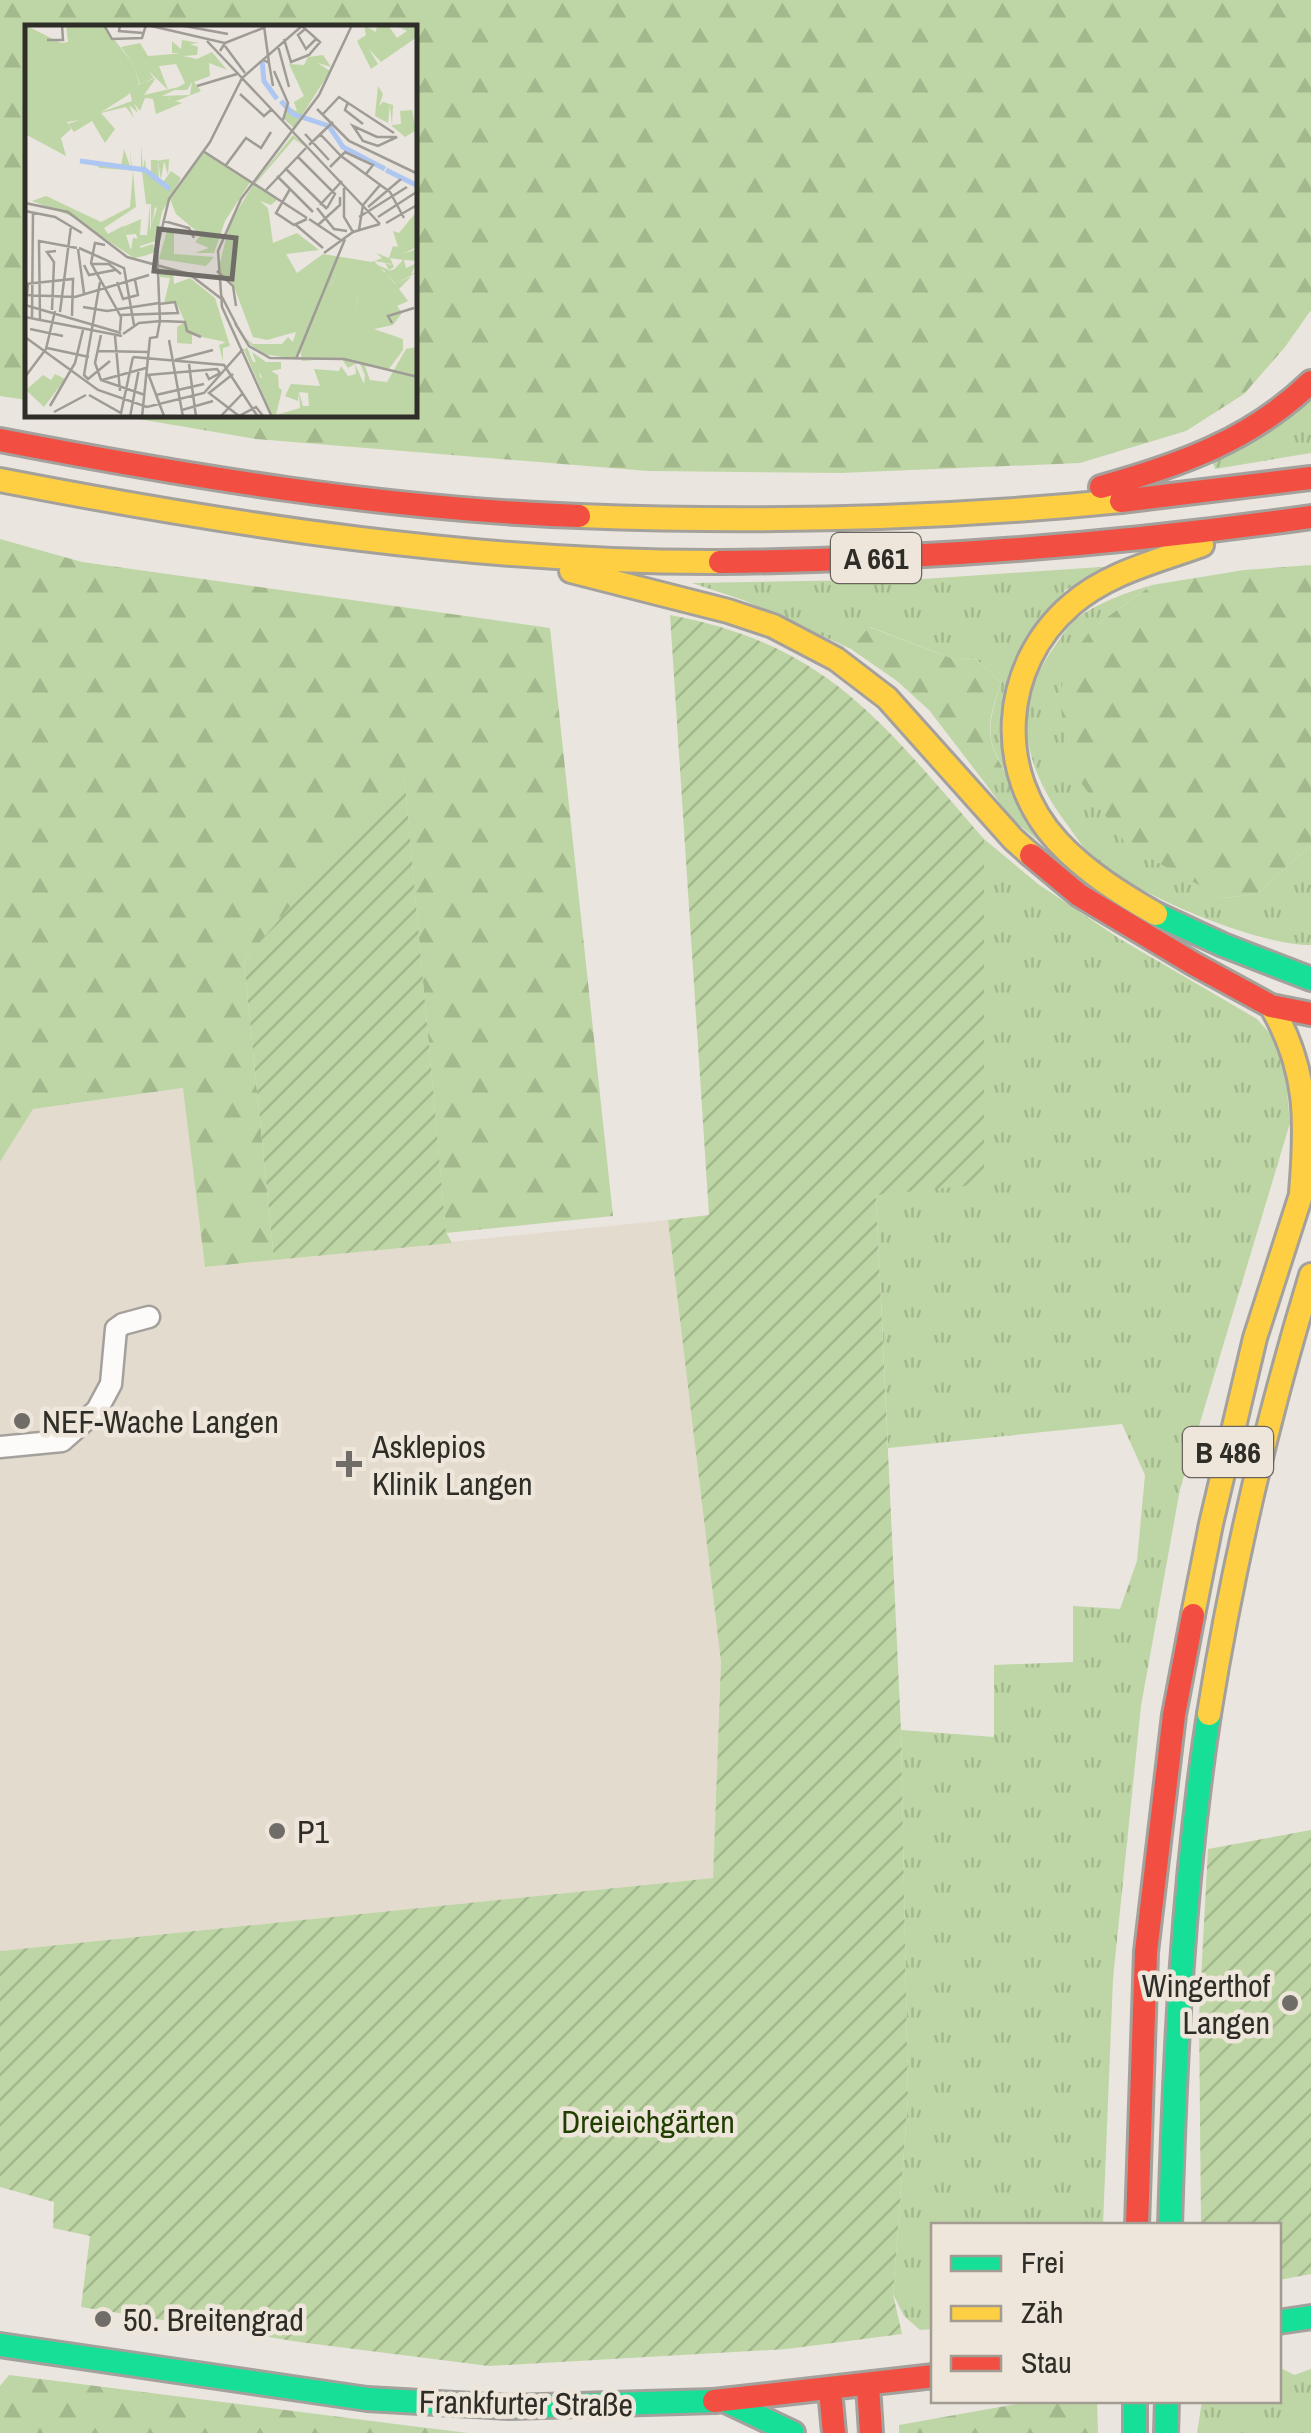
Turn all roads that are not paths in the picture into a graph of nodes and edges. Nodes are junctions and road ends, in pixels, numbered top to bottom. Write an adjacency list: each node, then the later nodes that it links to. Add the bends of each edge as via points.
1 (1311, 382): 5 (main road, via 1224,448)
2 (0, 440): 5 (main road, A 661, via 242,483 461,509 769,522)
3 (1311, 478): 5 (main road, A 661)
4 (0, 480): 8 (main road, A 661, via 296,531)
5 (1009, 512)
6 (1311, 517): 7 (main road, A 661)
7 (1244, 528): 8 (main road, A 661, via 898,558); 10 (main road, via 1073,602 1031,646 1010,740 1035,812 1082,866 1190,932)
8 (507, 555): 12 (main road, A 661, via 773,626 836,659 916,726 1040,864 1139,932)
9 (1311, 966): 10 (main road)
10 (1284, 969): 11 (main road)
11 (1311, 979)
12 (1271, 1006): 13 (main road); 15 (main road, via 1296,1044 1306,1078)
13 (1311, 1014)
14 (1311, 1165): 15 (main road, B 486)
15 (1300, 1193): 19 (main road, B 486, via 1210,1524 1174,1715 1146,1952)
16 (1311, 1275): 20 (main road, B 486, via 1242,1536 1207,1723 1181,1942)
17 (149, 1317): 18 (street, via 116,1329 111,1384 76,1430 62,1440)
18 (0, 1448)
19 (1137, 2223)
20 (1170, 2223)
21 (1311, 2317): 22 (main road)
22 (1281, 2322): 23 (main road)
23 (1311, 2331)
24 (0, 2345): 28 (main road, Frankfurter Straße, via 367,2399 523,2408)
25 (931, 2376): 26 (main road, Frankfurter Straße)
26 (868, 2386): 27 (main road, Frankfurter Straße); 33 (main road)
27 (830, 2390): 28 (main road, Frankfurter Straße); 32 (main road)
28 (726, 2401): 31 (main road)
29 (1135, 2403): 34 (main road)
30 (1167, 2403): 35 (main road)
31 (793, 2433)
32 (834, 2433)
33 (871, 2433)
34 (1134, 2433)
35 (1166, 2433)

